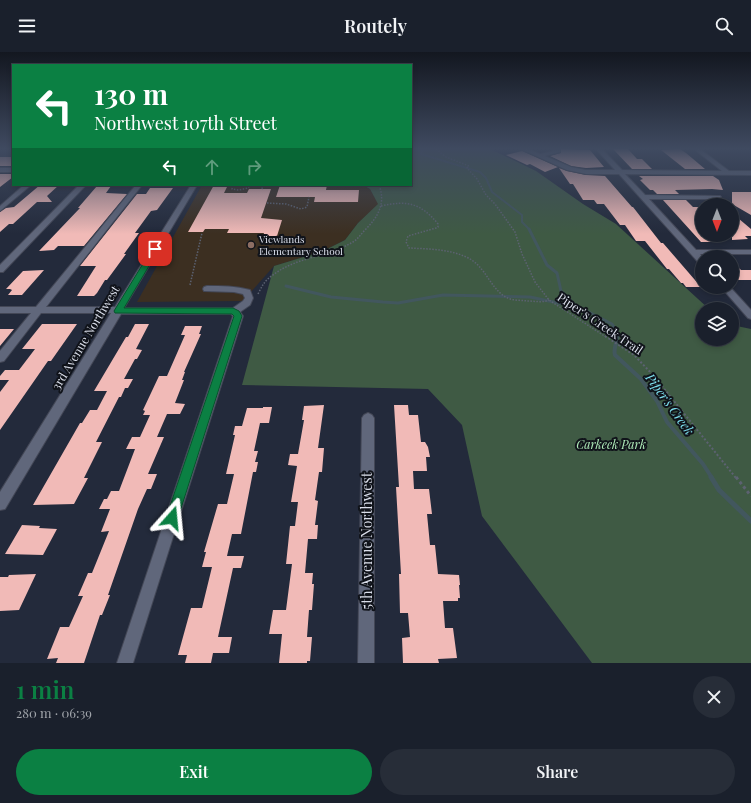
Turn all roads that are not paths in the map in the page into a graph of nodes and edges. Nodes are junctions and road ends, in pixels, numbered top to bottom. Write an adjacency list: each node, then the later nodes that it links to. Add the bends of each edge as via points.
1 (626, 178): 6 (street)
2 (27, 186): 8 (street)
3 (82, 186): 11 (street)
4 (137, 186): 15 (street)
5 (193, 186): 16 (street, 3rd Avenue Northwest)
6 (643, 197): 7 (street); 9 (street)
7 (718, 197)
8 (0, 209)
9 (694, 252): 10 (street)
10 (751, 252)
11 (0, 270)
12 (207, 289): 17 (street, via 248,292 247,303)
13 (731, 294): 18 (street)
14 (0, 310): 15 (street)
15 (38, 310): 16 (street); 19 (street)
16 (118, 311): 17 (street); 21 (street, 3rd Avenue Northwest)
17 (235, 312): 22 (street, via 238,316)
18 (751, 316)
19 (0, 358)
20 (368, 418): 23 (street, 5th Avenue Northwest)
21 (0, 504)
22 (125, 663)
23 (366, 663)

